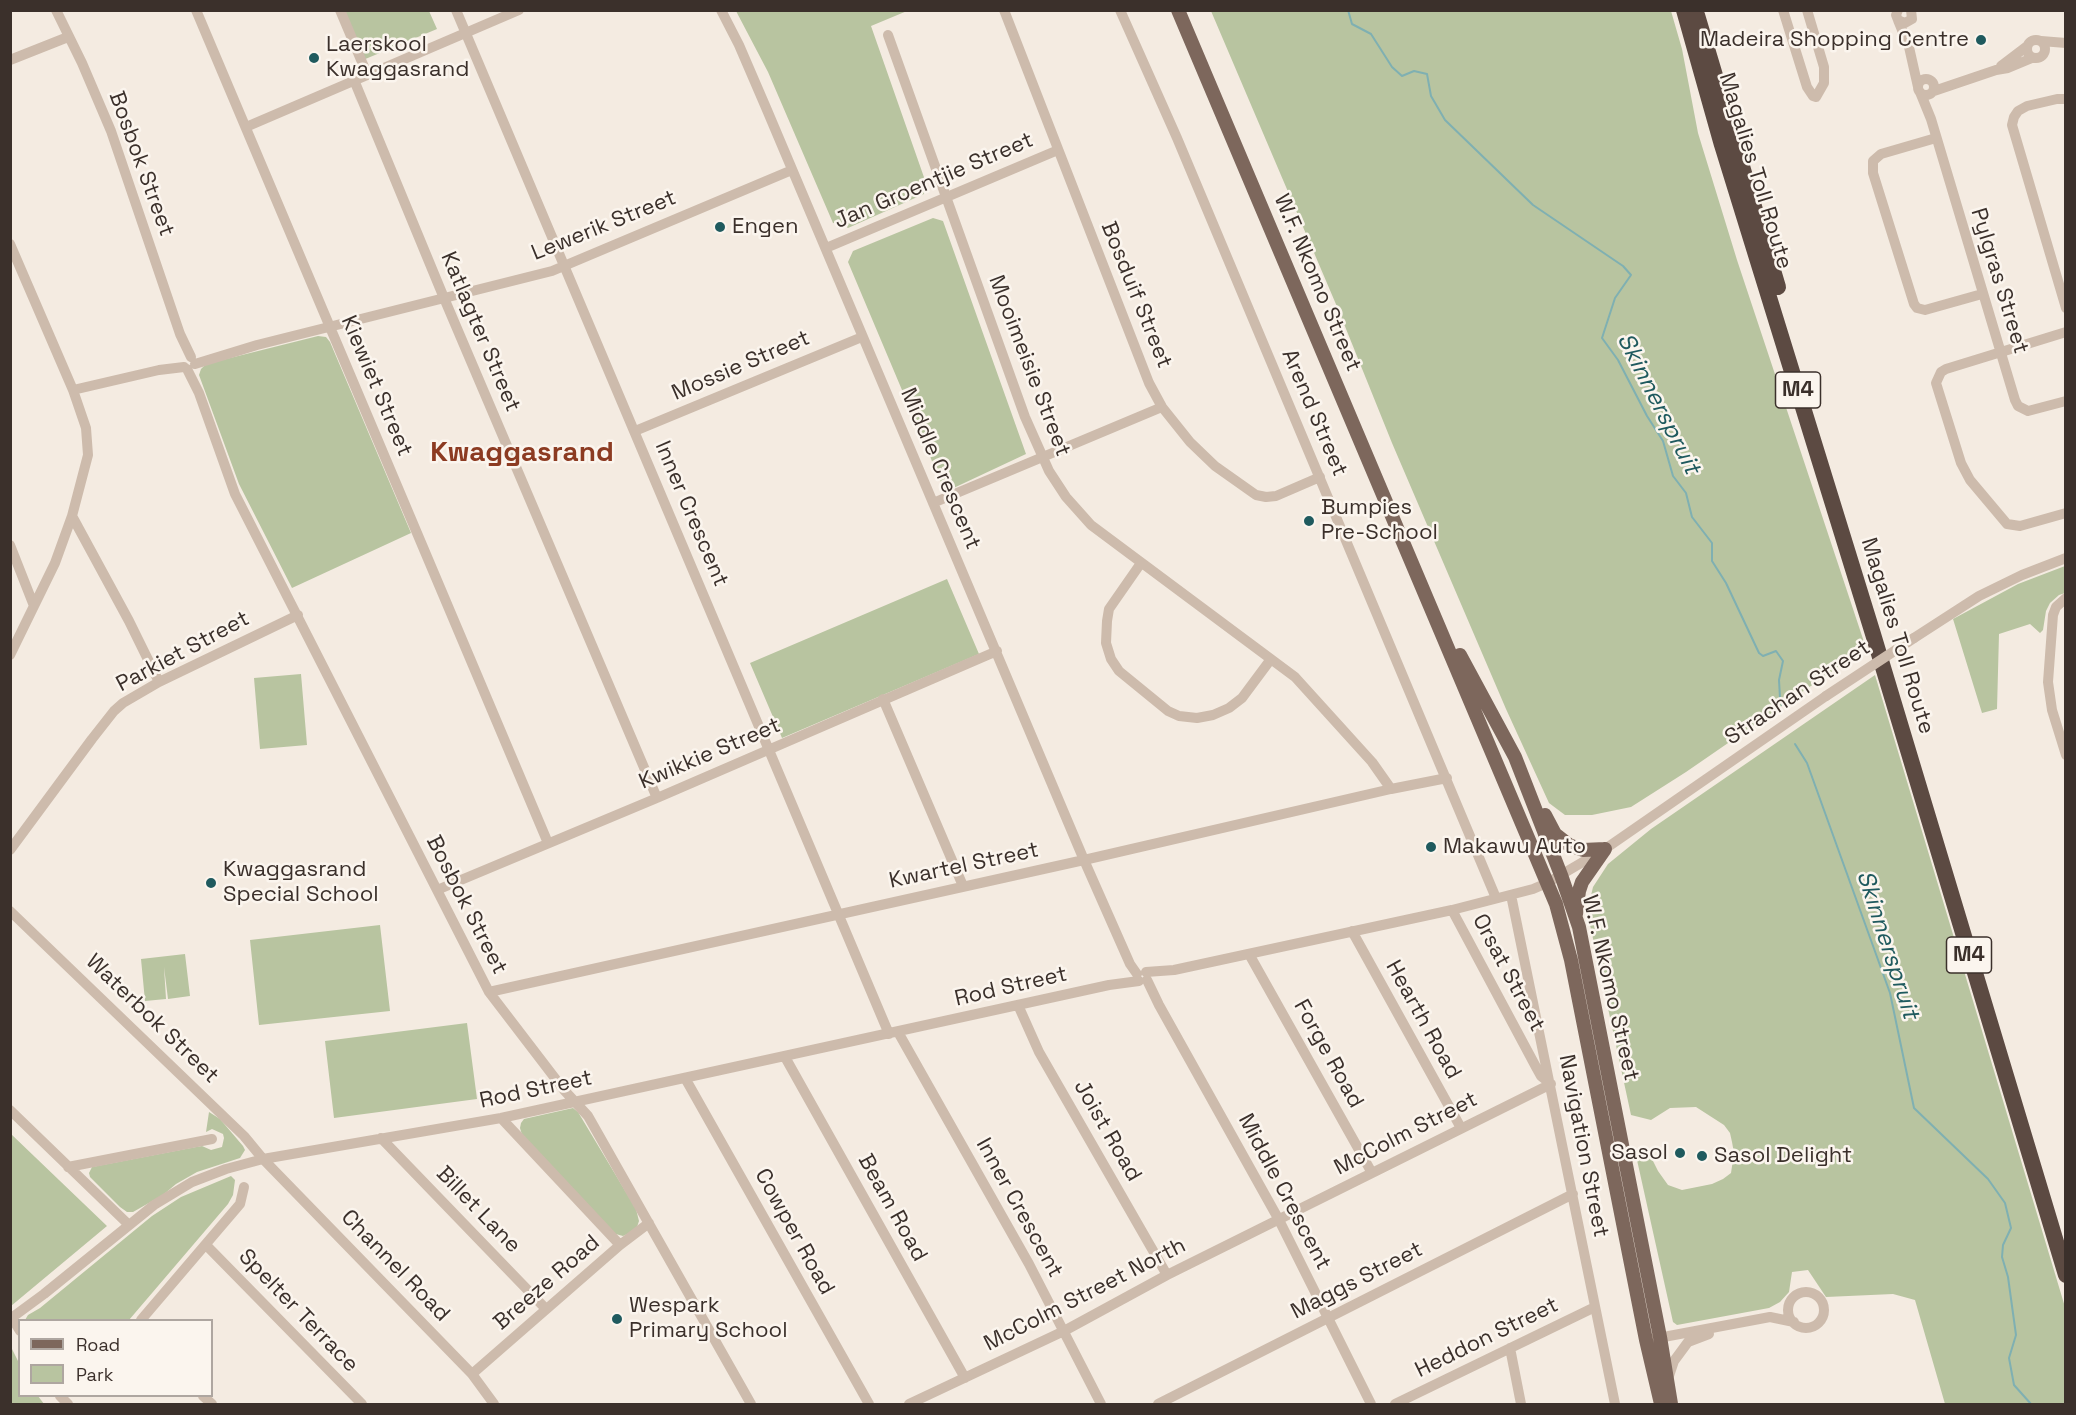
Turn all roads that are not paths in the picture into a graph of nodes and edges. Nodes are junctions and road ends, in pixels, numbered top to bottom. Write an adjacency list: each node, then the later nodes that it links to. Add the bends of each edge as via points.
1 (56, 10): 18 (street, Bosbok Street)
2 (196, 10): 34 (street, Kiewiet Street)
3 (340, 10): 28 (street)
4 (456, 10): 16 (street, Inner Crescent)
5 (519, 10): 16 (street)
6 (721, 10): 37 (street, Middle Crescent)
7 (1004, 10): 36 (street, Bosduif Street)
8 (1120, 10): 55 (street, Arend Street)
9 (1178, 10): 62 (main road, W.F. Nkomo Street)
10 (1684, 10): 118 (highway, Magalies Toll Route / M4)
11 (1696, 10): 114 (highway, Magalies Toll Route / M4)
12 (1783, 10): 13 (street, via 1807,87 1816,97 1824,83 1824,67)
13 (1807, 10)
14 (1897, 13): 15 (street, via 1902,23); 23 (street, Pylgras Street)
15 (1911, 16): 23 (street, Pylgras Street)
16 (466, 34): 28 (street); 41 (street, Inner Crescent)
17 (888, 35): 38 (street, Mooimeisie Street)
18 (68, 36): 26 (street); 49 (street, Bosbok Street, via 111,131)
19 (2041, 41): 20 (street); 21 (street, via 2032,40); 24 (street)
20 (2066, 43)
21 (2026, 48): 25 (street); 27 (street)
22 (2066, 48): 24 (street)
23 (1911, 52): 30 (street, Pylgras Street); 31 (street, Pylgras Street)
24 (2045, 53): 25 (street)
25 (2032, 58): 27 (street)
26 (10, 60)
27 (1996, 70): 30 (street, via 1949,85)
28 (367, 74): 29 (street)
29 (354, 80): 34 (street); 43 (street, Katlagter Street)
30 (1932, 86): 31 (street, via 1927,95); 33 (street, Pylgras Street)
31 (1919, 89): 33 (street, Pylgras Street)
32 (2066, 99): 44 (street, via 2027,106 2018,111 2012,125)
33 (1931, 119): 35 (street, Pylgras Street)
34 (246, 127): 45 (street, Kiewiet Street)
35 (1936, 138): 42 (street, Pylgras Street); 42 (street, via 1881,154 1874,161 1873,172 1917,308 1925,310)
36 (1058, 150): 38 (street, Jan Groentjie Street); 52 (street, Bosduif Street, via 1149,383)
37 (792, 170): 40 (street, Middle Crescent); 41 (street, Lewerik Street)
38 (945, 198): 40 (street, Jan Groentjie Street); 54 (street, Mooimeisie Street)
39 (10, 244): 50 (street)
40 (826, 248): 47 (street, Middle Crescent)
41 (565, 266): 43 (street, Lewerik Street); 53 (street, Inner Crescent)
42 (1982, 294): 48 (street, Pylgras Street)
43 (444, 298): 45 (street, Lewerik Street); 76 (street, Katlagter Street)
44 (2066, 308)
45 (329, 327): 49 (street, Lewerik Street); 77 (street, Kiewiet Street)
46 (2066, 332): 48 (street)
47 (862, 337): 53 (street, Mossie Street); 56 (street, Middle Crescent)
48 (2000, 352): 51 (street, Pylgras Street, via 2018,406 2028,411); 57 (street, via 1946,369 1937,377 1937,390 1961,463 1970,480 2009,525 2020,526)
49 (189, 363): 50 (street, Lewerik Street); 65 (street, Bosbok Street, via 235,494)
50 (73, 390): 58 (street, via 86,428 88,455)
51 (2066, 401)
52 (1162, 407): 54 (street); 55 (street, Bosduif Street, via 1202,454 1256,495 1276,496)
53 (635, 431): 71 (street, Inner Crescent)
54 (1041, 456): 56 (street); 61 (street, Mooimeisie Street, via 1066,497 1091,525)
55 (1320, 477): 74 (street, Arend Street)
56 (933, 503): 66 (street, Middle Crescent)
57 (2066, 513)
58 (72, 516): 64 (street); 69 (street)
59 (10, 545): 64 (street)
60 (2066, 558): 78 (street, Strachan Street, bridge, via 1979,596)
61 (1141, 563): 68 (street, Mooimeisie Street); 68 (street, via 1110,609 1108,652 1119,671 1168,711 1197,718 1229,708 1242,698)
62 (1417, 573): 73 (main road, W.F. Nkomo Street); 82 (main road, W.F. Nkomo Street)
63 (2066, 598): 72 (street, via 2056,607 2051,623 2048,682)
64 (34, 606): 67 (street)
65 (298, 615): 69 (street, Parkiet Street); 84 (street, Bosbok Street)
66 (997, 651): 70 (street, Kwikkie Street); 80 (street, Middle Crescent)
67 (10, 655)
68 (1271, 659): 75 (street, Mooimeisie Street, via 1306,688)
69 (159, 682): 79 (street, Parkiet Street, via 114,711)
70 (883, 699): 71 (street, Kwikkie Street); 83 (street)
71 (769, 750): 76 (street, Kwikkie Street); 89 (street, Inner Crescent)
72 (2066, 755)
73 (1515, 757): 78 (main road, via 1561,840 1583,850); 81 (main road, W.F. Nkomo Street)
74 (1447, 778): 75 (street, Kwartel Street); 86 (street, Arend Street)
75 (1391, 789): 80 (street, Kwartel Street)
76 (657, 798): 77 (street, Kwikkie Street)
77 (548, 843): 84 (street, Kwikkie Street)
78 (1605, 849): 81 (street, Strachan Street); 90 (main road, via 1582,882)
79 (10, 850)
80 (1084, 860): 83 (street, Kwartel Street); 93 (street, Middle Crescent, via 1122,944)
81 (1561, 875): 82 (street, Rod Street); 90 (main road, W.F. Nkomo Street)
82 (1547, 883): 85 (street, Rod Street); 129 (main road, W.F. Nkomo Street, via 1571,960)
83 (963, 886): 89 (street, Kwartel Street)
84 (437, 890): 94 (street, Bosbok Street)
85 (1511, 895): 86 (street, Rod Street); 99 (street, Navigation Street)
86 (1496, 898): 87 (street, Rod Street)
87 (1452, 910): 91 (street, Rod Street); 99 (street, Orsat Street, via 1541,1076)
88 (10, 911): 106 (street, Waterbok Street, via 236,1128)
89 (838, 914): 94 (street, Kwartel Street); 96 (street, Inner Crescent)
90 (1576, 918): 129 (main road, W.F. Nkomo Street)
91 (1352, 931): 92 (street, Rod Street); 103 (street, Hearth Road)
92 (1249, 954): 93 (street, Rod Street); 108 (street, Forge Road)
93 (1143, 976): 95 (street, Rod Street); 111 (street, Middle Crescent)
94 (489, 992): 100 (street, Bosbok Street)
95 (1018, 1005): 96 (street, Rod Street); 117 (street, Joist Road, via 1038,1052)
96 (894, 1033): 97 (street, Rod Street); 128 (street, Inner Crescent)
97 (785, 1057): 98 (street, Rod Street); 132 (street, Beam Road)
98 (685, 1078): 100 (street, Rod Street); 138 (street, Cowper Road)
99 (1551, 1084): 103 (street, McColm Street); 110 (street, Navigation Street)
100 (576, 1102): 102 (street, Rod Street); 112 (street, Bosbok Street, via 588,1116)
101 (10, 1110): 107 (street)
102 (501, 1119): 104 (street, Rod Street); 116 (street)
103 (1461, 1128): 108 (street, McColm Street)
104 (381, 1138): 106 (street, Rod Street); 121 (street, Billet Lane)
105 (212, 1139): 107 (street)
106 (262, 1159): 113 (street, Rod Street, via 192,1182); 131 (street, Channel Road)
107 (68, 1167): 113 (street)
108 (1372, 1173): 111 (street, McColm Street)
109 (244, 1187): 115 (street, via 240,1204)
110 (1573, 1194): 120 (street, Navigation Street); 122 (street, Maggs Street)
111 (1279, 1220): 117 (street, McColm Street North); 122 (street, Middle Crescent)
112 (649, 1223): 116 (street, Breeze Road); 137 (street, Bosbok Street)
113 (128, 1224): 124 (street, Rod Street)
114 (2066, 1241)
115 (206, 1245): 125 (street); 135 (street, Spelter Terrace)
116 (620, 1245): 121 (street, Breeze Road)
117 (1167, 1275): 128 (street, McColm Street North)
118 (2066, 1275)
119 (1790, 1304): 123 (street); 127 (street); 127 (street, via 1795,1296 1806,1292 1818,1296 1824,1306 1822,1318 1815,1326 1804,1327)
120 (1595, 1307): 130 (street, Heddon Street); 144 (street, Navigation Street)
121 (546, 1309): 131 (street, Breeze Road)
122 (1328, 1317): 134 (street, Middle Crescent); 141 (street, Maggs Street)
123 (1770, 1317): 126 (street); 127 (street)
124 (11, 1318)
125 (142, 1319)
126 (1752, 1320): 129 (street); 133 (street, via 1688,1342 1674,1361)
127 (1794, 1322)
128 (1064, 1331): 132 (street, McColm Street North); 140 (street, Inner Crescent)
129 (1653, 1339): 133 (main road, W.F. Nkomo Street); 145 (main road, W.F. Nkomo Street)
130 (1510, 1348): 142 (street, Heddon Street); 143 (street)
131 (472, 1374): 136 (street, Channel Road)
132 (965, 1378): 139 (street, McColm Street North)
133 (1667, 1383): 146 (main road, W.F. Nkomo Street)
134 (1369, 1403)
135 (362, 1404)
136 (494, 1404)
137 (751, 1404)
138 (869, 1404)
139 (909, 1404)
140 (1101, 1404)
141 (1158, 1404)
142 (1395, 1404)
143 (1521, 1404)
144 (1615, 1404)
145 (1661, 1404)
146 (1671, 1404)

